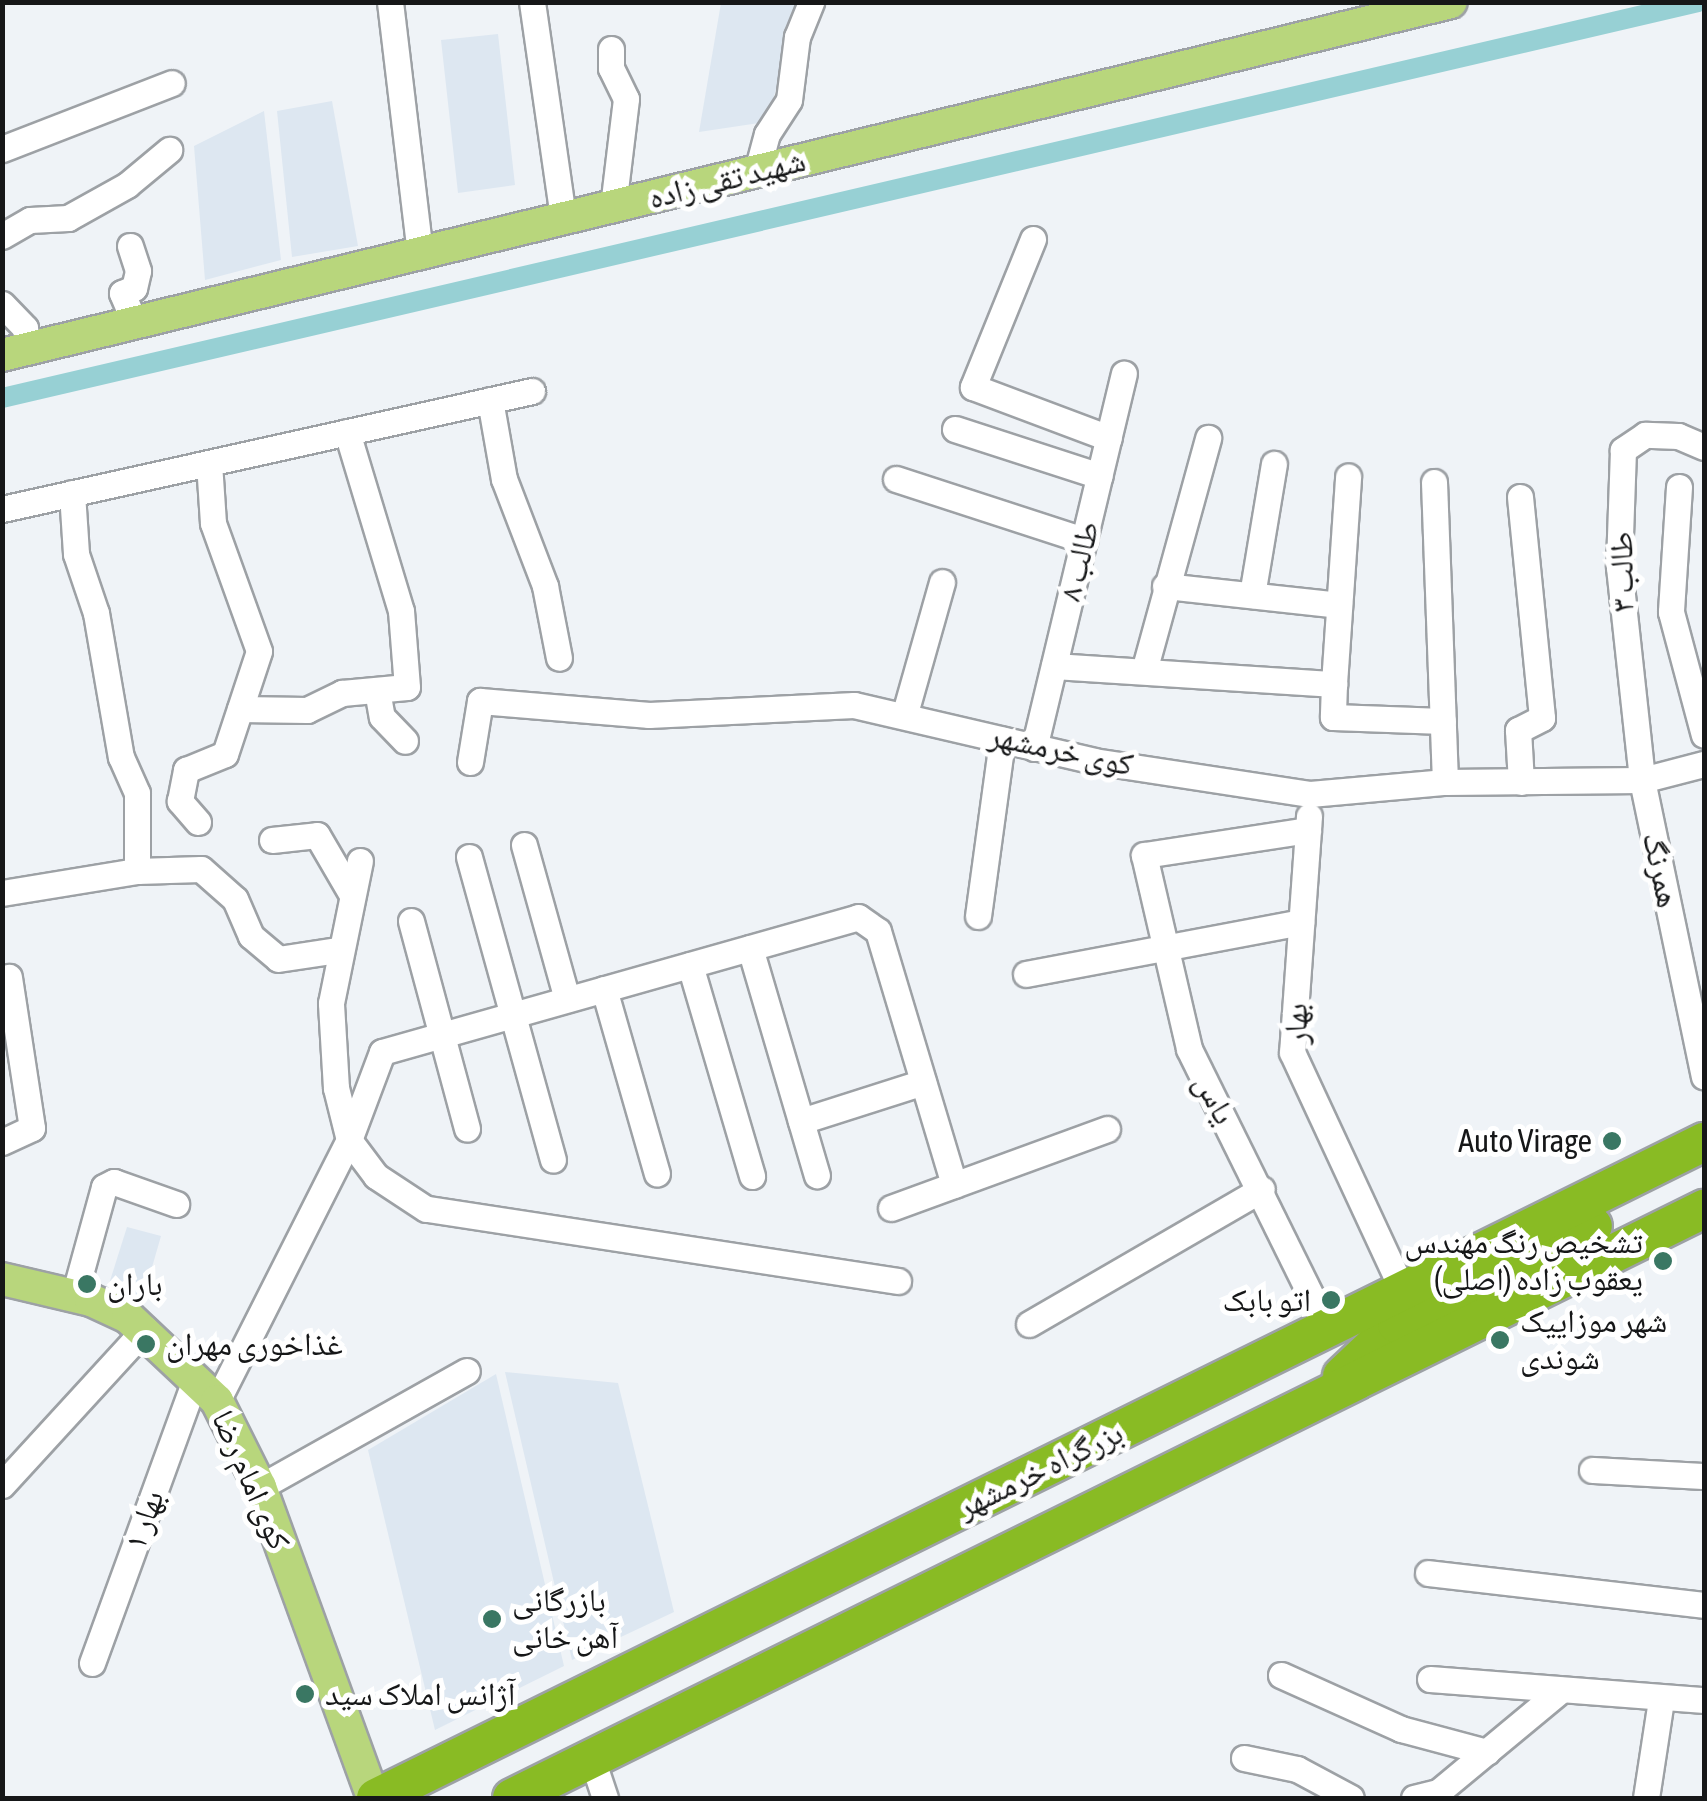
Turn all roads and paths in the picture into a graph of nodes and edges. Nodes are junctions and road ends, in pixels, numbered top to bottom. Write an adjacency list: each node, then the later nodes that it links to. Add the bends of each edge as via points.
1 (390, 2): 15 (street)
2 (532, 2): 11 (street)
3 (811, 2): 9 (street, via 797,37 789,100 768,134)
4 (1451, 2): 9 (main road, شهید تقی زاده)
5 (611, 48): 10 (street, via 611,68 626,99)
6 (172, 83): 7 (street)
7 (2, 149)
8 (169, 150): 12 (street, via 126,185 68,218 30,220)
9 (757, 171): 10 (main road, شهید تقی زاده)
10 (614, 206): 11 (main road, شهید تقی زاده)
11 (563, 218): 15 (main road, شهید تقی زاده)
12 (2, 236)
13 (1033, 239): 24 (street, via 974,387)
14 (130, 246): 17 (street, via 138,272 134,288 122,293)
15 (420, 253): 17 (main road, شهید تقی زاده)
16 (2, 304): 18 (street, via 25,328)
17 (135, 322): 18 (main road, شهید تقی زاده)
18 (15, 352)
19 (1124, 374): 24 (street, طالب ۸)
20 (532, 391): 21 (street)
21 (490, 400): 23 (street); 42 (street, via 504,479 545,586)
22 (955, 429): 29 (street)
23 (347, 432): 27 (street); 46 (street, via 401,611 407,687)
24 (1108, 438): 29 (street, طالب ۸)
25 (1208, 438): 39 (street)
26 (1704, 447): 56 (street, طالب ۳, via 1678,436 1645,435 1623,450 1620,598)
27 (209, 462): 34 (street); 47 (street, via 213,523 259,652)
28 (1274, 464): 40 (street)
29 (1100, 476): 37 (street, طالب ۸)
30 (1348, 476): 41 (street)
31 (896, 479): 37 (street)
32 (1434, 482): 49 (street)
33 (1679, 487): 50 (street, via 1671,612)
34 (72, 494): 36 (street); 66 (street, via 76,554 96,613 121,757 137,793)
35 (1520, 497): 58 (street, via 1542,718 1518,730)
36 (2, 509)
37 (1084, 540): 43 (street, طالب ۸)
38 (942, 582): 48 (street)
39 (1164, 586): 40 (street); 44 (street)
40 (1252, 596): 41 (street)
41 (1339, 605): 45 (street)
42 (560, 658)
43 (1054, 666): 44 (street); 53 (street, طالب ۸)
44 (1144, 671): 45 (street)
45 (1334, 684): 49 (street, via 1333,717)
46 (377, 690): 47 (street, via 342,693 307,710); 51 (street, via 382,718)
47 (240, 709): 60 (street, via 225,754 186,770 180,801)
48 (905, 714): 52 (street, کوی خرمشهر); 54 (street, کوی خرمشهر, via 854,704 649,714 480,700)
49 (1443, 721): 57 (street)
50 (1704, 735)
51 (405, 740)
52 (1002, 740): 53 (street, کوی خرمشهر); 69 (street)
53 (1034, 748): 59 (street, کوی خرمشهر)
54 (470, 762)
55 (1704, 764): 56 (street, کوی خرمشهر)
56 (1642, 780): 58 (street, کوی خرمشهر); 82 (street, همرنگ)
57 (1444, 782): 58 (street, کوی خرمشهر); 59 (street, کوی خرمشهر)
58 (1520, 782)
59 (1310, 794): 61 (street, بهار)
60 (198, 822)
61 (1308, 830): 71 (street, بهار); 73 (street, یاس, via 1144,855)
62 (272, 840): 68 (street, via 317,835)
63 (524, 845): 79 (street)
64 (469, 856): 80 (street)
65 (360, 861): 68 (street)
66 (137, 871): 67 (street); 74 (street, via 202,869 235,898 251,936 278,958)
67 (2, 893)
68 (352, 896): 74 (street)
69 (978, 916)
70 (412, 921): 81 (street)
71 (1301, 922): 73 (street); 102 (street, بهار, via 1292,1052)
72 (750, 948): 75 (street); 83 (street, via 858,917 878,931); 84 (street)
73 (1164, 948): 76 (street); 95 (street, یاس, via 1189,1048)
74 (338, 950): 87 (street, via 334,1060)
75 (690, 966): 78 (street); 93 (street)
76 (1026, 974)
77 (9, 978): 88 (street, via 32,1128)
78 (604, 989): 79 (street); 91 (street)
79 (567, 1000): 80 (street)
80 (513, 1014): 81 (street); 90 (street)
81 (443, 1034): 86 (street); 87 (street, بهار ۱, via 382,1052)
82 (1704, 1077)
83 (923, 1082): 84 (street); 94 (street)
84 (801, 1121): 92 (street)
85 (1107, 1128): 94 (street)
86 (466, 1129)
87 (349, 1140): 101 (street, via 376,1176 426,1209); 108 (street, بهار ۱)
88 (2, 1142)
89 (1704, 1142): 100 (highway, بزرگراه خرمشهر, via 1640,1174)
90 (553, 1160)
91 (657, 1174)
92 (817, 1175)
93 (752, 1176)
94 (954, 1185): 97 (street)
95 (1262, 1189): 104 (street); 105 (street, یاس)
96 (176, 1204): 103 (street, via 114,1182 104,1186)
97 (892, 1208)
98 (1704, 1208): 100 (highway, بزرگراه خرمشهر)
99 (2, 1279): 103 (main road, کوی امام رضا)
100 (1489, 1280): 102 (highway, بزرگراه خرمشهر); 123 (highway, بزرگراه خرمشهر, via 1315,1402)
101 (898, 1281)
102 (1403, 1290): 105 (highway, بزرگراه خرمشهر)
103 (74, 1296): 106 (main road, کوی امام رضا)
104 (1029, 1324)
105 (1328, 1328): 124 (highway, بزرگراه خرمشهر)
106 (145, 1329): 108 (main road, کوی امام رضا); 111 (street)
107 (468, 1371): 112 (street)
108 (207, 1389): 112 (main road, کوی امام رضا); 115 (street, بهار ۱)
109 (1592, 1470): 110 (street)
110 (1704, 1476)
111 (3, 1484)
112 (260, 1486): 124 (main road, کوی امام رضا)
113 (1428, 1573): 114 (street)
114 (1704, 1605)
115 (92, 1663)
116 (1281, 1674): 121 (street, via 1401,1729)
117 (1430, 1678): 118 (street)
118 (1562, 1690): 119 (street); 121 (street)
119 (1662, 1700): 120 (street); 129 (street)
120 (1704, 1700)
121 (1488, 1752): 128 (street, via 1438,1792)
122 (1244, 1758): 127 (street, via 1297,1769)
123 (592, 1759): 125 (highway, بزرگراه خرمشهر); 126 (street)
124 (375, 1798)
125 (512, 1798)
126 (606, 1798)
127 (1351, 1798)
128 (1414, 1798)
129 (1646, 1798)

